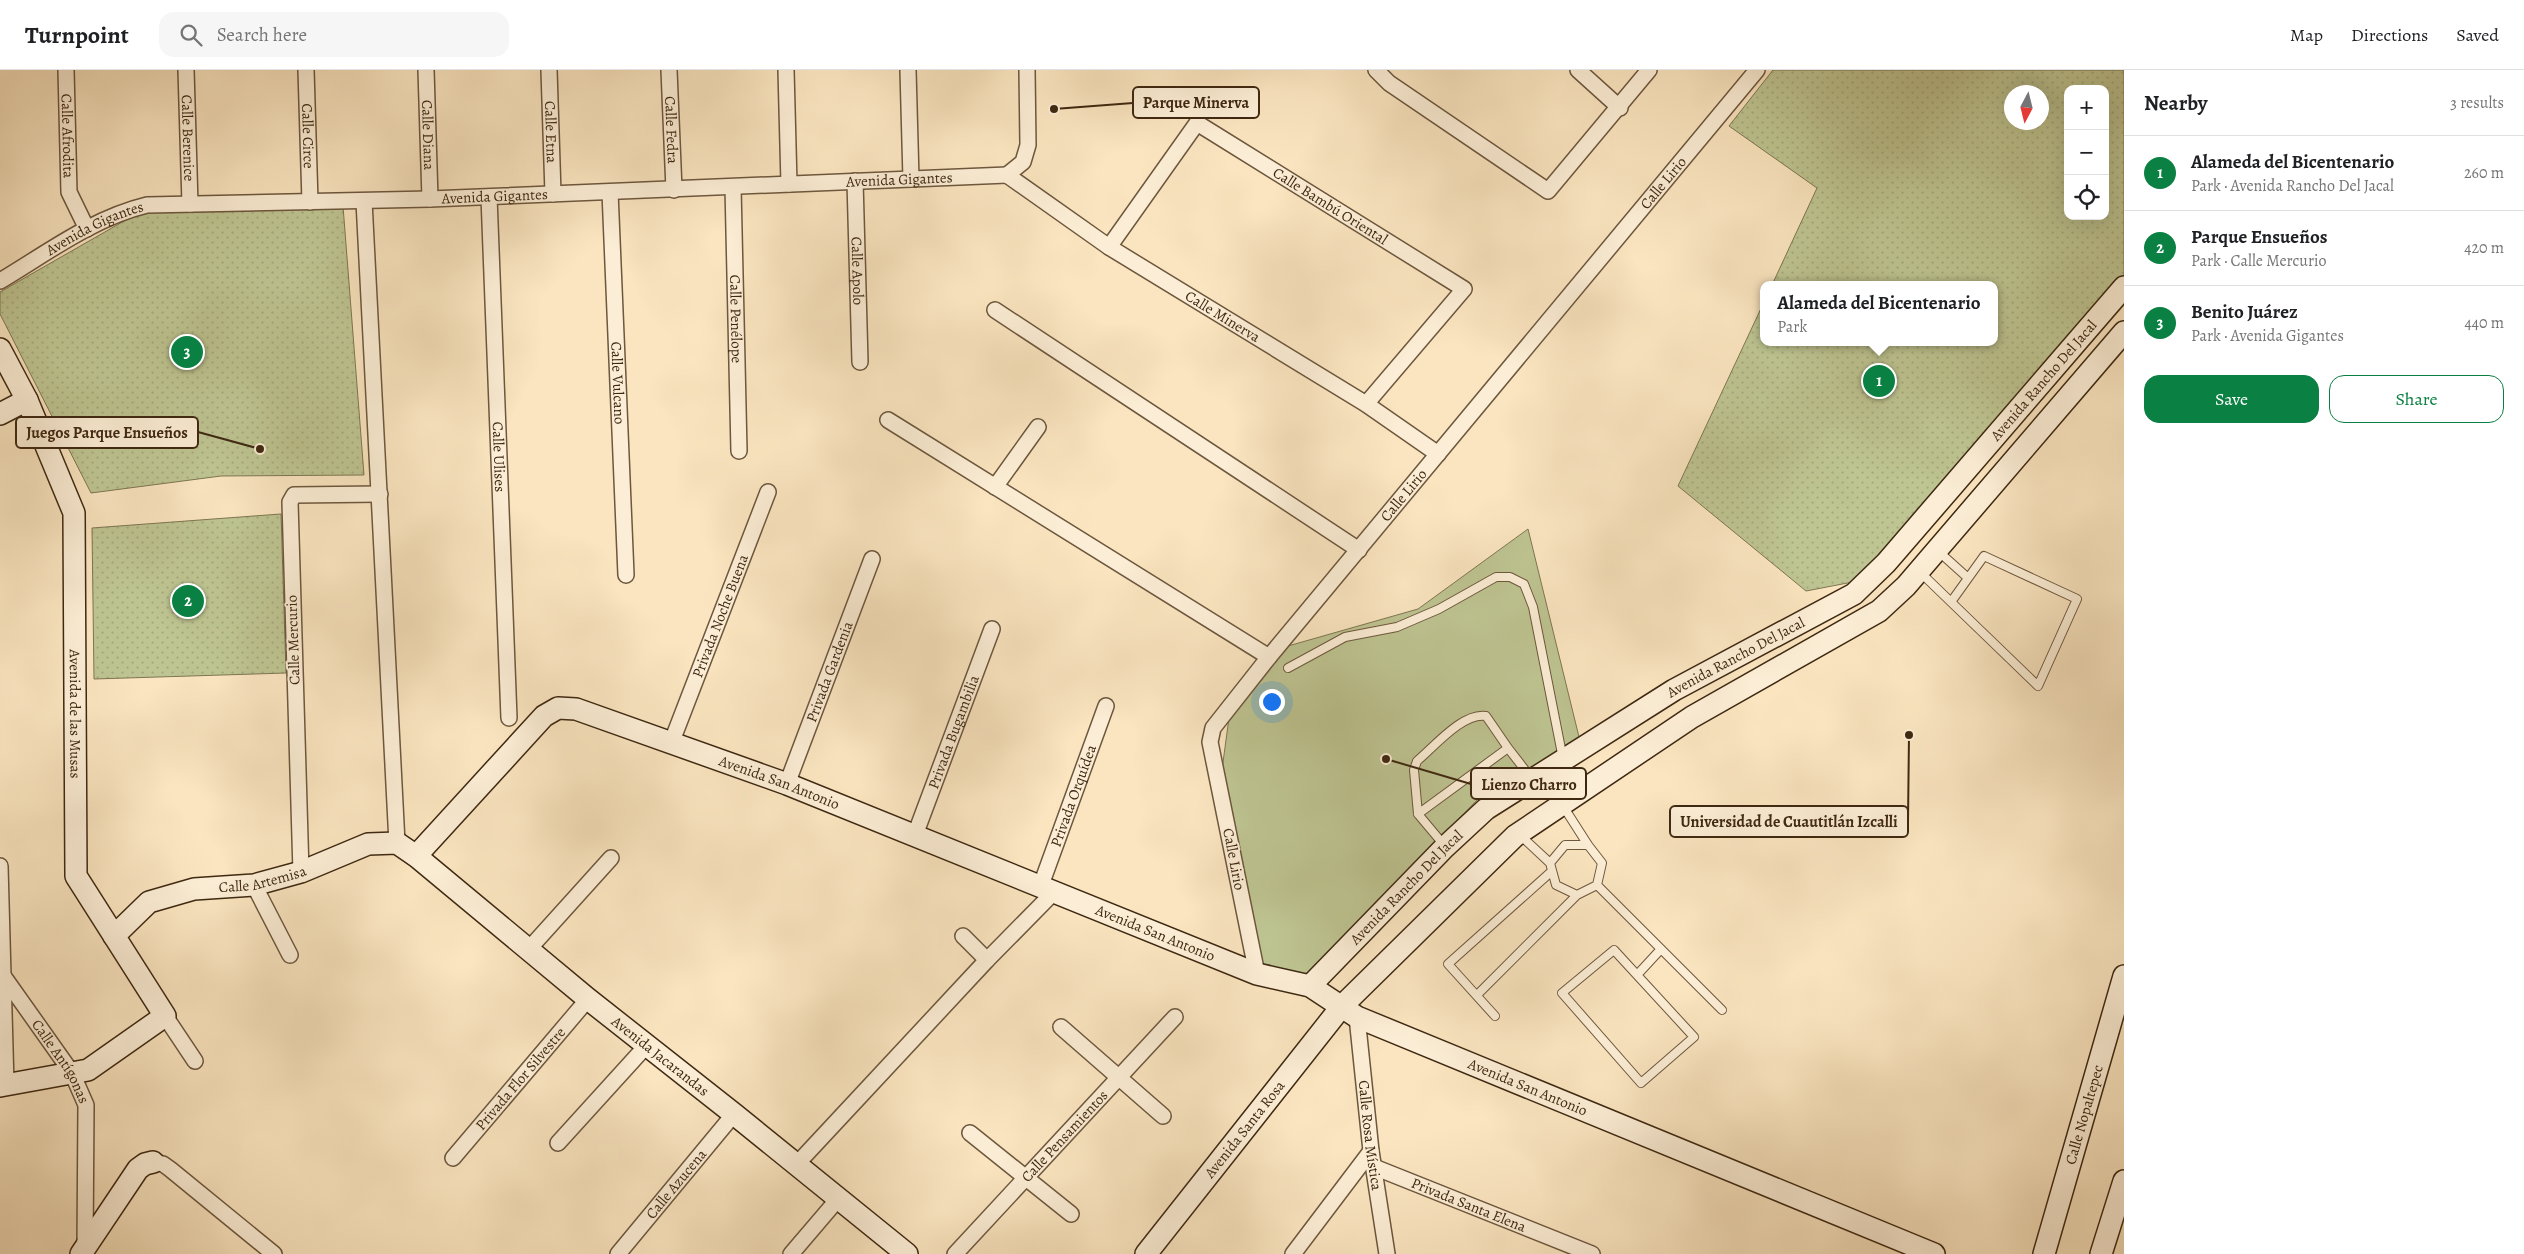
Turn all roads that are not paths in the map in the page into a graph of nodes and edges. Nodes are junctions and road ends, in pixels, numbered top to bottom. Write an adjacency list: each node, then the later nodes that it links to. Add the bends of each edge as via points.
1 (66, 70): 28 (street, Calle Afrodita, via 69,192)
2 (186, 70): 27 (street, Calle Berenice)
3 (306, 70): 26 (street, Calle Circe)
4 (426, 70): 24 (street, Calle Diana)
5 (548, 70): 22 (street, Calle Etna)
6 (668, 70): 20 (street, Calle Fedra)
7 (786, 70): 18 (street)
8 (908, 70): 16 (street)
9 (1027, 70): 15 (street, via 1028,145 1023,162)
10 (1376, 70): 14 (street, via 1389,83 1548,191)
11 (1578, 70): 14 (street)
12 (1649, 70): 14 (street)
13 (1757, 70): 42 (street, Calle Lirio)
14 (1620, 108)
15 (1007, 175): 16 (street, Avenida Gigantes); 29 (street, Calle Minerva)
16 (912, 179): 17 (street, Avenida Gigantes)
17 (855, 181): 18 (street, Avenida Gigantes); 35 (street, Calle Apolo)
18 (789, 184): 19 (street, Avenida Gigantes)
19 (733, 187): 20 (street, Avenida Gigantes); 41 (street, Calle Penélope)
20 (674, 190): 21 (street, Avenida Gigantes)
21 (610, 192): 22 (street, Avenida Gigantes); 50 (street, Calle Vulcano)
22 (553, 194): 23 (street, Avenida Gigantes)
23 (489, 196): 24 (street, Avenida Gigantes); 59 (street, Calle Ulises)
24 (430, 199): 25 (street, Avenida Gigantes)
25 (364, 201): 26 (street, Avenida Gigantes); 45 (street)
26 (310, 202): 27 (street, Avenida Gigantes)
27 (190, 204): 28 (street, Avenida Gigantes, via 147,205 121,212)
28 (87, 229): 30 (street, Avenida Gigantes)
29 (1109, 247): 37 (street, Calle Minerva); 37 (street, Calle Bambú Oriental, via 1197,122 1464,289)
30 (0, 281)
31 (2124, 286): 56 (street, Avenida Rancho Del Jacal, via 1886,563 1854,594)
32 (995, 310): 46 (street)
33 (2124, 332): 47 (street, Avenida Rancho Del Jacal)
34 (0, 349): 36 (street, Avenida de las Musas)
35 (860, 362)
36 (27, 400): 38 (street); 81 (street, Avenida de las Musas, via 74,513 76,876)
37 (1366, 404): 42 (street, Calle Minerva)
38 (0, 414)
39 (888, 420): 43 (street)
40 (1038, 427): 43 (street)
41 (739, 451)
42 (1438, 454): 46 (street, Calle Lirio)
43 (995, 487): 54 (street)
44 (768, 492): 60 (street, Privada Noche Buena)
45 (380, 494): 69 (street); 76 (street, Calle Mercurio, via 294,496 288,511)
46 (1359, 550): 54 (street, Calle Lirio)
47 (1937, 550): 49 (street, Avenida Rancho Del Jacal); 51 (lane)
48 (872, 560): 64 (street, Privada Gardenia)
49 (1919, 571): 52 (lane); 58 (street, Avenida Rancho Del Jacal, via 1879,611)
50 (626, 575)
51 (1968, 578): 52 (lane); 52 (lane, via 1984,556 2077,599 2038,686)
52 (1951, 602)
53 (992, 629): 68 (street, Privada Bugambilia)
54 (1269, 657): 87 (street, Calle Lirio, via 1210,734)
55 (1288, 668): 62 (lane, via 1345,637 1397,628 1496,577 1510,577 1524,584 1533,607)
56 (1674, 690): 58 (street); 62 (street, Avenida Rancho Del Jacal)
57 (1106, 706): 79 (street, Privada Orquídea)
58 (1692, 717): 65 (street, Avenida Rancho Del Jacal)
59 (509, 718)
60 (672, 741): 64 (street, Avenida San Antonio); 72 (street, Avenida San Antonio, via 576,709 558,708 544,716)
61 (1508, 748): 63 (lane); 66 (lane); 66 (lane, via 1486,716 1477,715 1464,720 1417,761 1414,770)
62 (1563, 760): 63 (street, Avenida Rancho Del Jacal)
63 (1533, 779): 71 (street, Avenida Rancho Del Jacal, via 1486,809)
64 (787, 784): 68 (street, Avenida San Antonio)
65 (1562, 804): 67 (street, Avenida Rancho Del Jacal); 70 (lane)
66 (1418, 814): 71 (lane)
67 (1518, 834): 75 (lane); 95 (street, Avenida Rancho Del Jacal)
68 (915, 835): 79 (street, Avenida San Antonio)
69 (397, 843): 72 (street); 76 (street, Calle Artemisa, via 368,844)
70 (1588, 845): 75 (lane, via 1565,845); 77 (lane, via 1602,862)
71 (1446, 846): 91 (street, Avenida Rancho Del Jacal)
72 (416, 856): 84 (street, Avenida Jacarandas)
73 (611, 858): 84 (street)
74 (0, 866): 90 (street)
75 (1551, 867): 80 (lane, via 1556,885); 92 (lane, via 1448,964)
76 (301, 872): 78 (street, Calle Artemisa)
77 (1597, 885): 80 (lane); 83 (lane)
78 (254, 886): 81 (street, Calle Artemisa, via 194,890 150,902); 85 (street)
79 (1048, 888): 86 (street); 87 (street, Avenida San Antonio)
80 (1576, 895): 92 (lane)
81 (114, 936): 96 (street, Avenida de las Musas)
82 (963, 936): 86 (street)
83 (1662, 949): 88 (lane); 94 (lane)
84 (528, 950): 93 (street, Avenida Jacarandas)
85 (290, 955)
86 (987, 960): 112 (street)
87 (1257, 974): 91 (street, Avenida San Antonio)
88 (1637, 975): 88 (lane, via 1614,950 1562,993 1641,1083 1694,1037)
89 (2124, 976): 129 (street, Calle Nopaltepec)
90 (4, 977): 102 (street, Calle Antígonas); 104 (street)
91 (1310, 986): 95 (street, Avenida San Antonio)
92 (1477, 995): 97 (lane)
93 (588, 1000): 100 (street, Avenida Jacarandas); 110 (street, Privada Flor Silvestre)
94 (1722, 1010)
95 (1350, 1012): 109 (street, Calle Rosa Mística); 124 (street, Avenida Santa Rosa); 128 (street, Avenida San Antonio)
96 (165, 1016): 101 (street, Avenida de las Musas); 102 (street, via 88,1070)
97 (1495, 1016)
98 (1175, 1018): 103 (street, Calle Pensamientos)
99 (1061, 1027): 103 (street)
100 (647, 1045): 105 (street, Avenida Jacarandas); 108 (street)
101 (196, 1061)
102 (72, 1073): 104 (street); 118 (street, Calle Antígonas, via 86,1105)
103 (1119, 1077): 106 (street); 114 (street, Calle Pensamientos)
104 (3, 1085)
105 (734, 1114): 112 (street, Avenida Jacarandas); 120 (street, Calle Azucena)
106 (1163, 1116)
107 (970, 1133): 114 (street)
108 (558, 1143)
109 (1372, 1151): 113 (street, Calle Rosa Mística); 125 (street)
110 (454, 1158)
111 (153, 1162): 118 (street, via 138,1170); 119 (street, via 170,1169)
112 (796, 1165): 116 (street, Avenida Jacarandas)
113 (1374, 1167): 126 (street, Calle Rosa Mística); 127 (street, Privada Santa Elena)
114 (1026, 1178): 117 (street); 123 (street, Calle Pensamientos)
115 (2124, 1181): 130 (street)
116 (838, 1199): 121 (street); 122 (street, Avenida Jacarandas)
117 (1071, 1214)
118 (83, 1251)
119 (274, 1254)
120 (618, 1254)
121 (791, 1254)
122 (907, 1254)
123 (955, 1254)
124 (1146, 1254)
125 (1293, 1254)
126 (1387, 1254)
127 (1592, 1254)
128 (1934, 1254)
129 (2044, 1254)
130 (2100, 1254)

